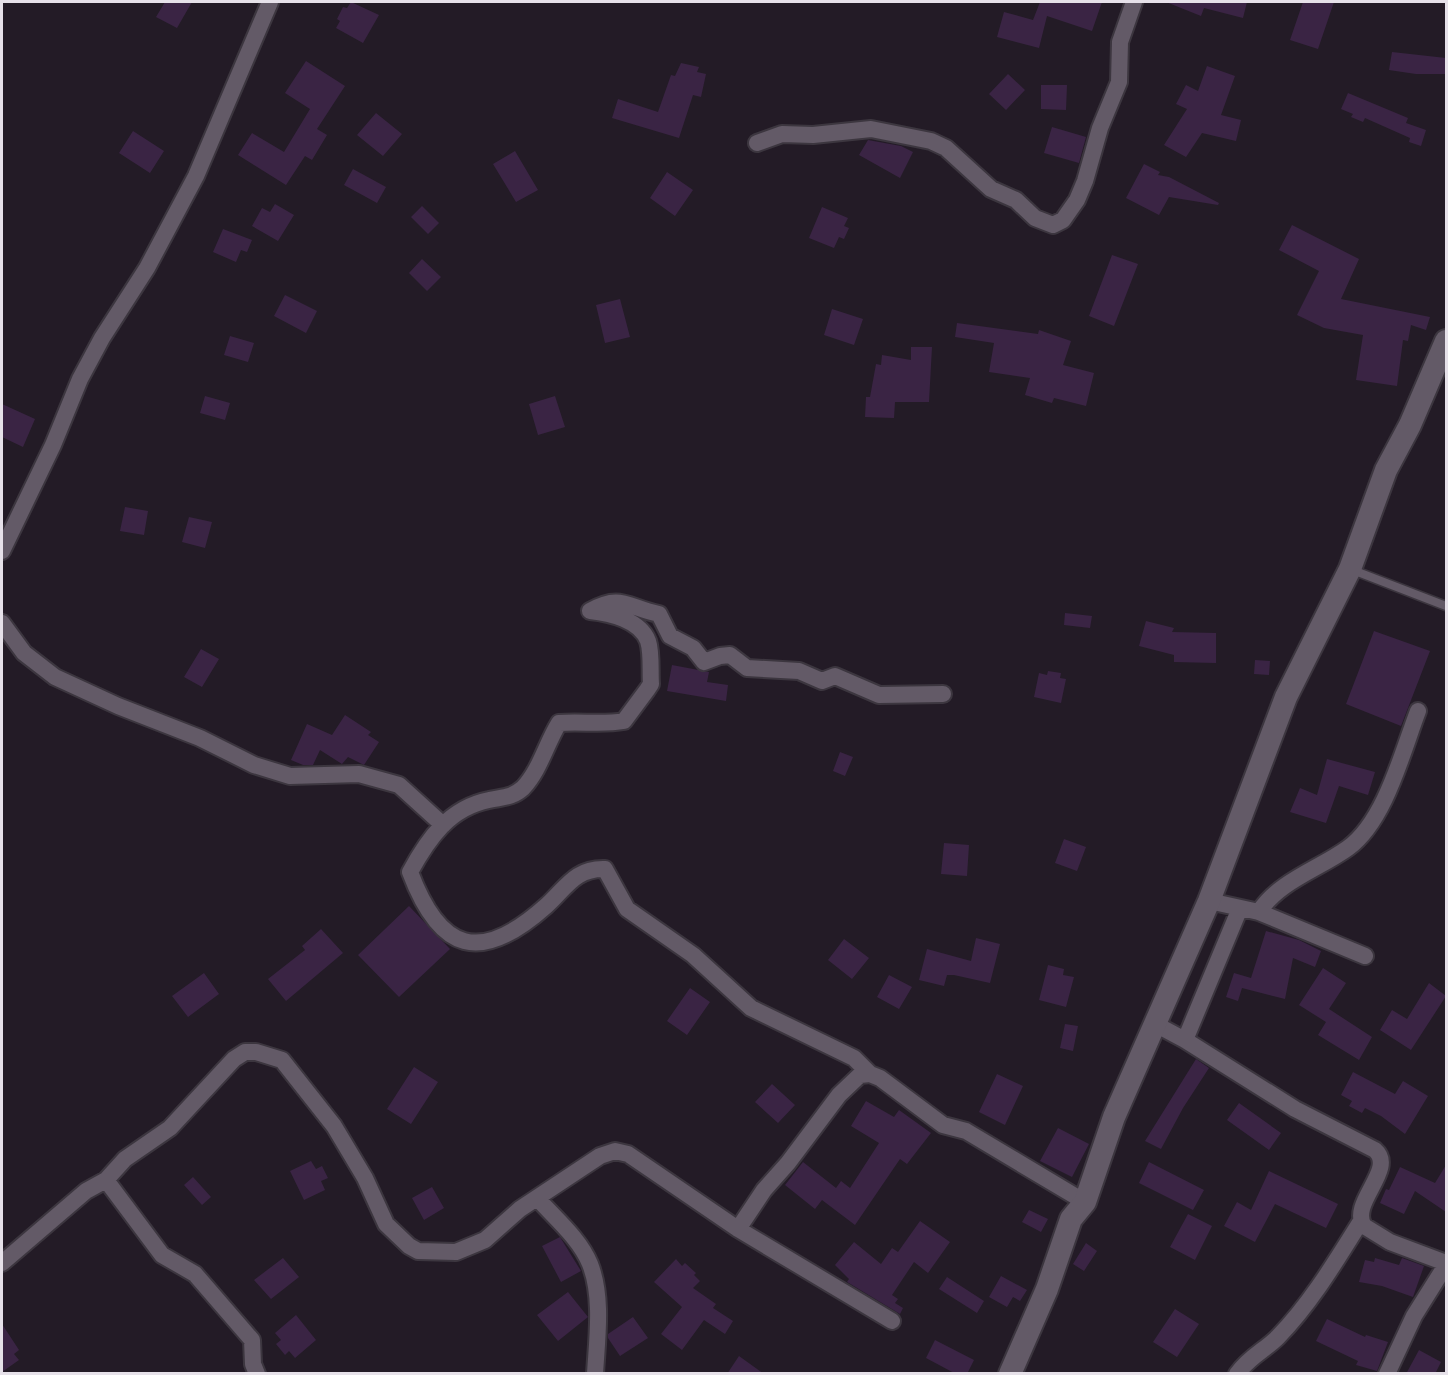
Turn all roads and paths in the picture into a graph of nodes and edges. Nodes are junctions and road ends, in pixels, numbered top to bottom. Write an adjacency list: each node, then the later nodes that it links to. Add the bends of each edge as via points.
1 (270, 2): 5 (street, via 196,176 147,268 80,379)
2 (1134, 2): 3 (street, via 1120,42 1119,82 1100,128 1085,181 1063,220 1053,225 1035,218 1016,200 991,189 946,148 931,141 871,129 782,134)
3 (757, 143)
4 (1446, 341): 6 (street, via 1386,470)
5 (2, 551)
6 (1350, 568): 7 (lane); 12 (street, via 1286,697)
7 (1446, 606)
8 (2, 623): 11 (street, via 24,653 55,677 107,702 200,738 254,765 290,776 359,774 399,784)
9 (943, 694): 11 (street, via 879,695 835,676 822,681 799,670 747,668 730,655 704,662 693,648 670,636 659,614 628,603 606,602 590,611 631,622 648,642 651,684 647,690 624,721 559,723 522,789 504,800 489,800 452,815)
10 (1418, 711): 14 (street, via 1375,819 1349,847 1275,893)
11 (443, 825): 18 (street, via 426,843 410,872 421,902 435,923 452,937 474,943 501,938 544,908 577,875 590,868 605,869 627,909 693,955 751,1008 854,1058)
12 (1209, 901): 13 (street); 16 (street)
13 (1240, 908): 14 (street); 17 (street)
14 (1259, 912): 15 (street)
15 (1365, 956)
16 (1155, 1024): 17 (street); 21 (street, via 1114,1117)
17 (1185, 1040): 22 (street, via 1295,1109 1379,1154 1380,1170 1361,1212)
18 (870, 1074): 21 (street, via 943,1125 966,1131); 23 (street, via 860,1075 839,1095)
19 (106, 1180): 20 (street, via 125,1159 170,1128 234,1059 246,1052 256,1052 282,1060 334,1126 365,1178 386,1224 409,1246 427,1252 456,1252 485,1240 520,1209); 24 (street, via 86,1191); 27 (street, via 162,1255 195,1274 252,1340)
20 (538, 1199): 23 (street, via 600,1156 615,1152 628,1154); 28 (street, via 590,1262 597,1286)
21 (1085, 1202): 29 (street, via 1071,1219 1047,1289)
22 (1361, 1221): 25 (street, via 1390,1242); 30 (street, via 1327,1275 1277,1339 1249,1358)
23 (738, 1228): 26 (street)
24 (2, 1263)
25 (1446, 1264): 31 (street, via 1414,1316)
26 (892, 1321)
27 (257, 1374)
28 (595, 1374)
29 (1010, 1374)
30 (1237, 1374)
31 (1387, 1374)

